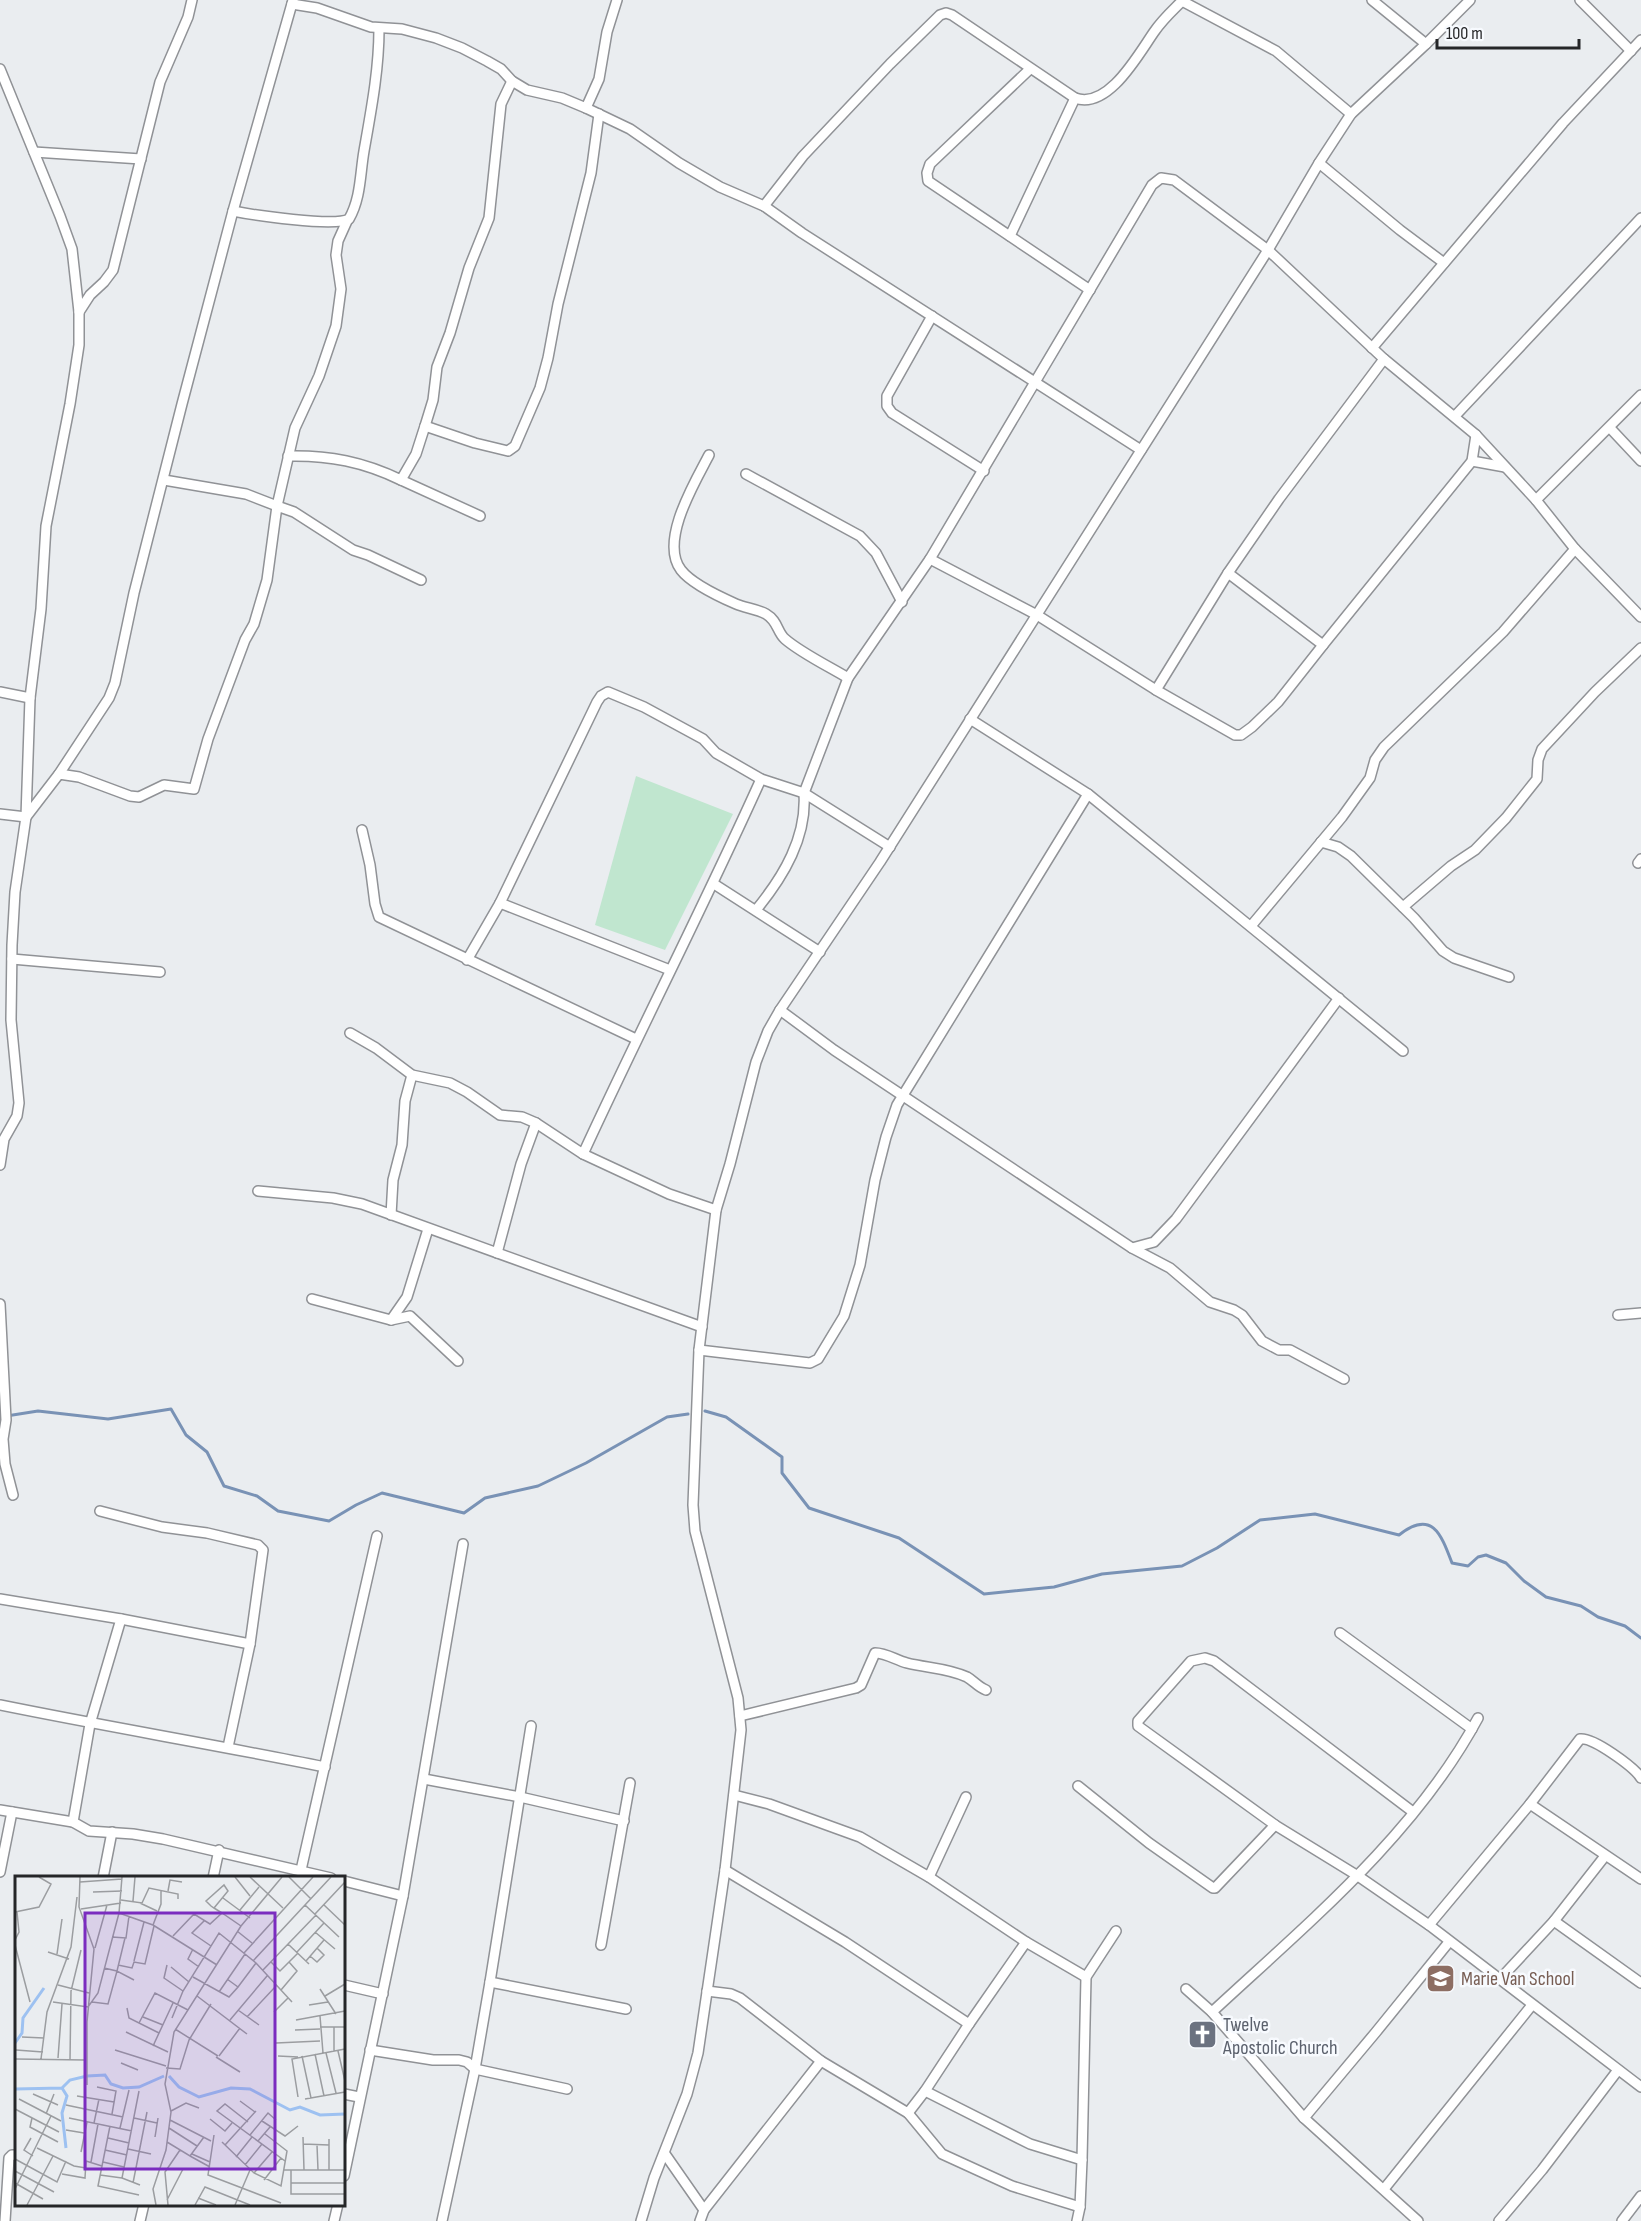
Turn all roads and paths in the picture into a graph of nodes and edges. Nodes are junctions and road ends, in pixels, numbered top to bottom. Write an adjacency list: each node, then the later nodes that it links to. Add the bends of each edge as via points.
1 (192, 0): 20 (street, via 160,82)
2 (617, 0): 16 (street, via 599,79)
3 (1181, 0): 15 (street, via 1160,23 1131,67 1100,98 1085,102); 18 (street, via 1276,51)
4 (1372, 0): 10 (street)
5 (1470, 0): 10 (street)
6 (1580, 0): 11 (street)
7 (293, 2): 8 (street); 23 (street)
8 (380, 29): 14 (street, via 416,32 462,48 501,69); 24 (street, via 359,187)
9 (1641, 40): 11 (street)
10 (1426, 44): 18 (street)
11 (1631, 51): 28 (street, via 1563,123)
12 (0, 69): 19 (street)
13 (1030, 69): 15 (street); 22 (street, via 952,15 940,15 803,156); 26 (street, via 930,164 927,173 928,181)
14 (512, 81): 16 (street, via 527,90); 37 (street, via 501,104 489,218 436,367 433,400)
15 (1075, 98): 26 (street)
16 (586, 108): 17 (street)
17 (598, 114): 22 (street, via 630,129 720,187); 37 (street, via 591,173 548,358 540,388 515,446 508,451 493,448)
18 (1351, 114): 21 (street)
19 (34, 152): 20 (street); 30 (street, via 72,249)
20 (141, 159): 30 (street, via 113,270)
21 (1319, 164): 27 (street); 28 (street)
22 (764, 206): 31 (street)
23 (233, 211): 24 (street); 48 (street)
24 (347, 221): 42 (street, via 336,255 341,289 336,326 295,428)
25 (1639, 224): 36 (street)
26 (1010, 236): 29 (street)
27 (1268, 250): 29 (street, via 1174,180 1161,178 1152,185); 32 (street); 40 (street)
28 (1444, 263): 32 (street)
29 (1090, 290): 34 (street)
30 (79, 312): 65 (street, via 79,345 70,404 46,525)
31 (932, 316): 34 (street); 46 (street, via 887,396 887,406 892,413)
32 (1372, 348): 33 (street)
33 (1384, 359): 36 (street); 55 (street)
34 (1036, 382): 40 (street); 46 (street)
35 (1641, 395): 38 (street)
36 (1455, 416): 39 (street)
37 (425, 426): 49 (street, via 416,454)
38 (1610, 428): 44 (street); 50 (street)
39 (1476, 435): 43 (street); 45 (street)
40 (1142, 450): 58 (street)
41 (709, 454): 62 (street, via 690,489 677,530 673,551 680,568 737,605 766,614 786,640)
42 (288, 456): 49 (street, via 346,460); 51 (street)
43 (1473, 461): 45 (street); 60 (street)
44 (1641, 461)
45 (1505, 466): 50 (street)
46 (984, 471): 54 (street)
47 (747, 474): 57 (street, via 860,536 876,553)
48 (164, 480): 51 (street, via 246,494); 67 (street, via 115,683)
49 (401, 480): 52 (street)
50 (1536, 500): 53 (street)
51 (277, 506): 56 (street, via 294,512 352,550); 67 (street, via 267,580 254,624 208,739 194,789 164,785 139,797 130,796 79,777)
52 (480, 516)
53 (1575, 549): 59 (street); 74 (street, via 1503,632 1384,747 1370,778)
54 (930, 559): 57 (street); 58 (street)
55 (1228, 573): 60 (street); 63 (street)
56 (421, 580)
57 (903, 602): 62 (street)
58 (1037, 615): 63 (street); 66 (street)
59 (1641, 617)
60 (1323, 645): 63 (street, via 1278,702 1241,735)
61 (1641, 648): 78 (street, via 1542,749 1537,779 1506,818 1475,850)
62 (848, 678): 69 (street)
63 (1156, 690)
64 (0, 692): 65 (street)
65 (30, 698): 72 (street)
66 (970, 719): 70 (street); 75 (street)
67 (59, 774): 72 (street)
68 (761, 779): 69 (street); 76 (street); 77 (street, via 716,753 703,739 608,692 597,702)
69 (804, 793): 75 (street); 79 (street, via 806,811 797,845)
70 (1088, 794): 80 (street); 93 (street)
71 (0, 814): 72 (street)
72 (26, 817): 82 (street, via 15,892)
73 (362, 830): 83 (street, via 380,917)
74 (1321, 842): 78 (street, via 1351,856); 80 (street)
75 (890, 847): 81 (street)
76 (714, 884): 79 (street); 84 (street)
77 (500, 903): 83 (street); 84 (street)
78 (1403, 907): 86 (street, via 1448,955)
79 (756, 910): 81 (street)
80 (1251, 926): 87 (street)
81 (819, 952): 88 (street)
82 (12, 959): 85 (street); 96 (street, via 11,1020 19,1103 17,1116 4,1139)
83 (467, 960): 90 (street)
84 (670, 970): 90 (street)
85 (160, 972)
86 (1509, 977)
87 (1339, 998): 91 (street); 101 (street, via 1176,1220)
88 (780, 1010): 93 (street); 98 (street, via 756,1062)
89 (350, 1033): 92 (street)
90 (636, 1039): 95 (street)
91 (1403, 1051)
92 (412, 1075): 94 (street, via 450,1083 500,1115); 99 (street)
93 (903, 1096): 102 (street); 111 (street, via 886,1137 860,1265 844,1316 818,1359 810,1363)
94 (536, 1123): 95 (street); 103 (street)
95 (583, 1154): 98 (street, via 669,1194)
96 (0, 1165)
97 (258, 1191): 99 (street, via 347,1200)
98 (716, 1210): 110 (street)
99 (390, 1215): 100 (street)
100 (428, 1229): 103 (street); 109 (street, via 407,1297)
101 (1154, 1242): 102 (street); 104 (street)
102 (1132, 1248): 104 (street)
103 (496, 1253): 110 (street)
104 (1155, 1259): 113 (street, via 1210,1302 1242,1315 1262,1341 1280,1350 1290,1350)
105 (312, 1299): 109 (street)
106 (0, 1304): 114 (street, via 6,1420 4,1464)
107 (1641, 1313): 108 (street)
108 (1618, 1315)
109 (391, 1320): 112 (street, via 410,1316)
110 (702, 1327): 111 (street)
111 (699, 1350): 124 (street, via 695,1531)
112 (458, 1361)
113 (1344, 1379)
114 (13, 1495)
115 (99, 1511): 121 (street, via 261,1547)
116 (377, 1536): 130 (street)
117 (463, 1544): 132 (street)
118 (0, 1599): 119 (street)
119 (121, 1619): 121 (street); 126 (street)
120 (1340, 1633): 128 (street)
121 (250, 1644): 129 (street)
122 (986, 1690): 124 (street, via 969,1678 936,1667 875,1653 856,1688)
123 (0, 1705): 126 (street)
124 (740, 1716): 135 (street)
125 (1478, 1718): 128 (street)
126 (90, 1724): 129 (street); 142 (street)
127 (531, 1726): 136 (street)
128 (1472, 1729): 141 (street)
129 (228, 1747): 130 (street)
130 (325, 1767): 148 (street)
131 (1641, 1778): 138 (street, via 1633,1768 1593,1741 1580,1738)
132 (424, 1779): 136 (street); 158 (street)
133 (630, 1783): 143 (street)
134 (1078, 1786): 144 (street, via 1213,1888)
135 (734, 1795): 149 (street); 155 (street, via 851,1833)
136 (520, 1797): 143 (street); 167 (street)
137 (966, 1797): 155 (street)
138 (1530, 1804): 147 (street); 160 (street)
139 (0, 1810): 140 (street)
140 (12, 1812): 142 (street); 150 (street)
141 (1413, 1812): 144 (street, via 1214,1661 1191,1661 1138,1721 1138,1726); 154 (street)
142 (73, 1821): 145 (street, via 89,1831)
143 (624, 1821): 164 (street)
144 (1275, 1825): 154 (street)
145 (112, 1832): 146 (street); 151 (street)
146 (219, 1850): 148 (street); 152 (street)
147 (1605, 1856): 156 (street); 159 (street)
148 (301, 1870): 153 (street)
149 (725, 1870): 171 (street); 176 (street, via 845,1942)
150 (0, 1872)
151 (103, 1876)
152 (213, 1876)
153 (324, 1876)
154 (1358, 1876): 160 (street); 175 (street)
155 (929, 1877): 162 (street)
156 (1641, 1879)
157 (345, 1881): 158 (street)
158 (403, 1896): 172 (street)
159 (1554, 1921): 166 (street); 168 (street)
160 (1429, 1925): 163 (street)
161 (1116, 1931): 165 (street)
162 (1026, 1942): 165 (street); 176 (street)
163 (1449, 1942): 166 (street); 187 (street)
164 (601, 1946)
165 (1086, 1977): 190 (street)
166 (1501, 1978): 173 (street)
167 (490, 1982): 174 (street); 179 (street)
168 (1641, 1983)
169 (345, 1984): 172 (street)
170 (1186, 1989): 175 (street)
171 (707, 1991): 178 (street, via 740,1998); 188 (street, via 698,2053)
172 (383, 1994): 177 (street)
173 (1532, 2005): 180 (street); 192 (street)
174 (626, 2010)
175 (1212, 2012): 187 (street)
176 (969, 2024): 183 (street)
177 (370, 2049): 179 (street, via 433,2060 459,2060); 185 (street)
178 (821, 2061): 186 (street); 198 (street)
179 (475, 2069): 182 (street); 202 (street)
180 (1618, 2070): 181 (street); 207 (street)
181 (1641, 2086)
182 (567, 2089)
183 (925, 2091): 186 (street); 190 (street, via 1030,2144)
184 (345, 2094): 185 (street)
185 (359, 2097): 191 (street)
186 (908, 2113): 196 (street, via 942,2154 1012,2186)
187 (1304, 2118): 192 (street)
188 (665, 2154): 198 (street); 203 (street)
189 (15, 2155): 197 (street, via 9,2158)
190 (1082, 2160): 196 (street)
191 (345, 2171)
192 (1384, 2189): 206 (street)
193 (1641, 2196): 208 (street)
194 (144, 2206): 200 (street)
195 (338, 2206): 201 (street)
196 (1080, 2207): 205 (street)
197 (3, 2210): 199 (street)
198 (704, 2210): 204 (street)
199 (5, 2221)
200 (140, 2221)
201 (334, 2221)
202 (442, 2221)
203 (641, 2221)
204 (700, 2221)
205 (1077, 2221)
206 (1418, 2221)
207 (1498, 2221)
208 (1622, 2221)

